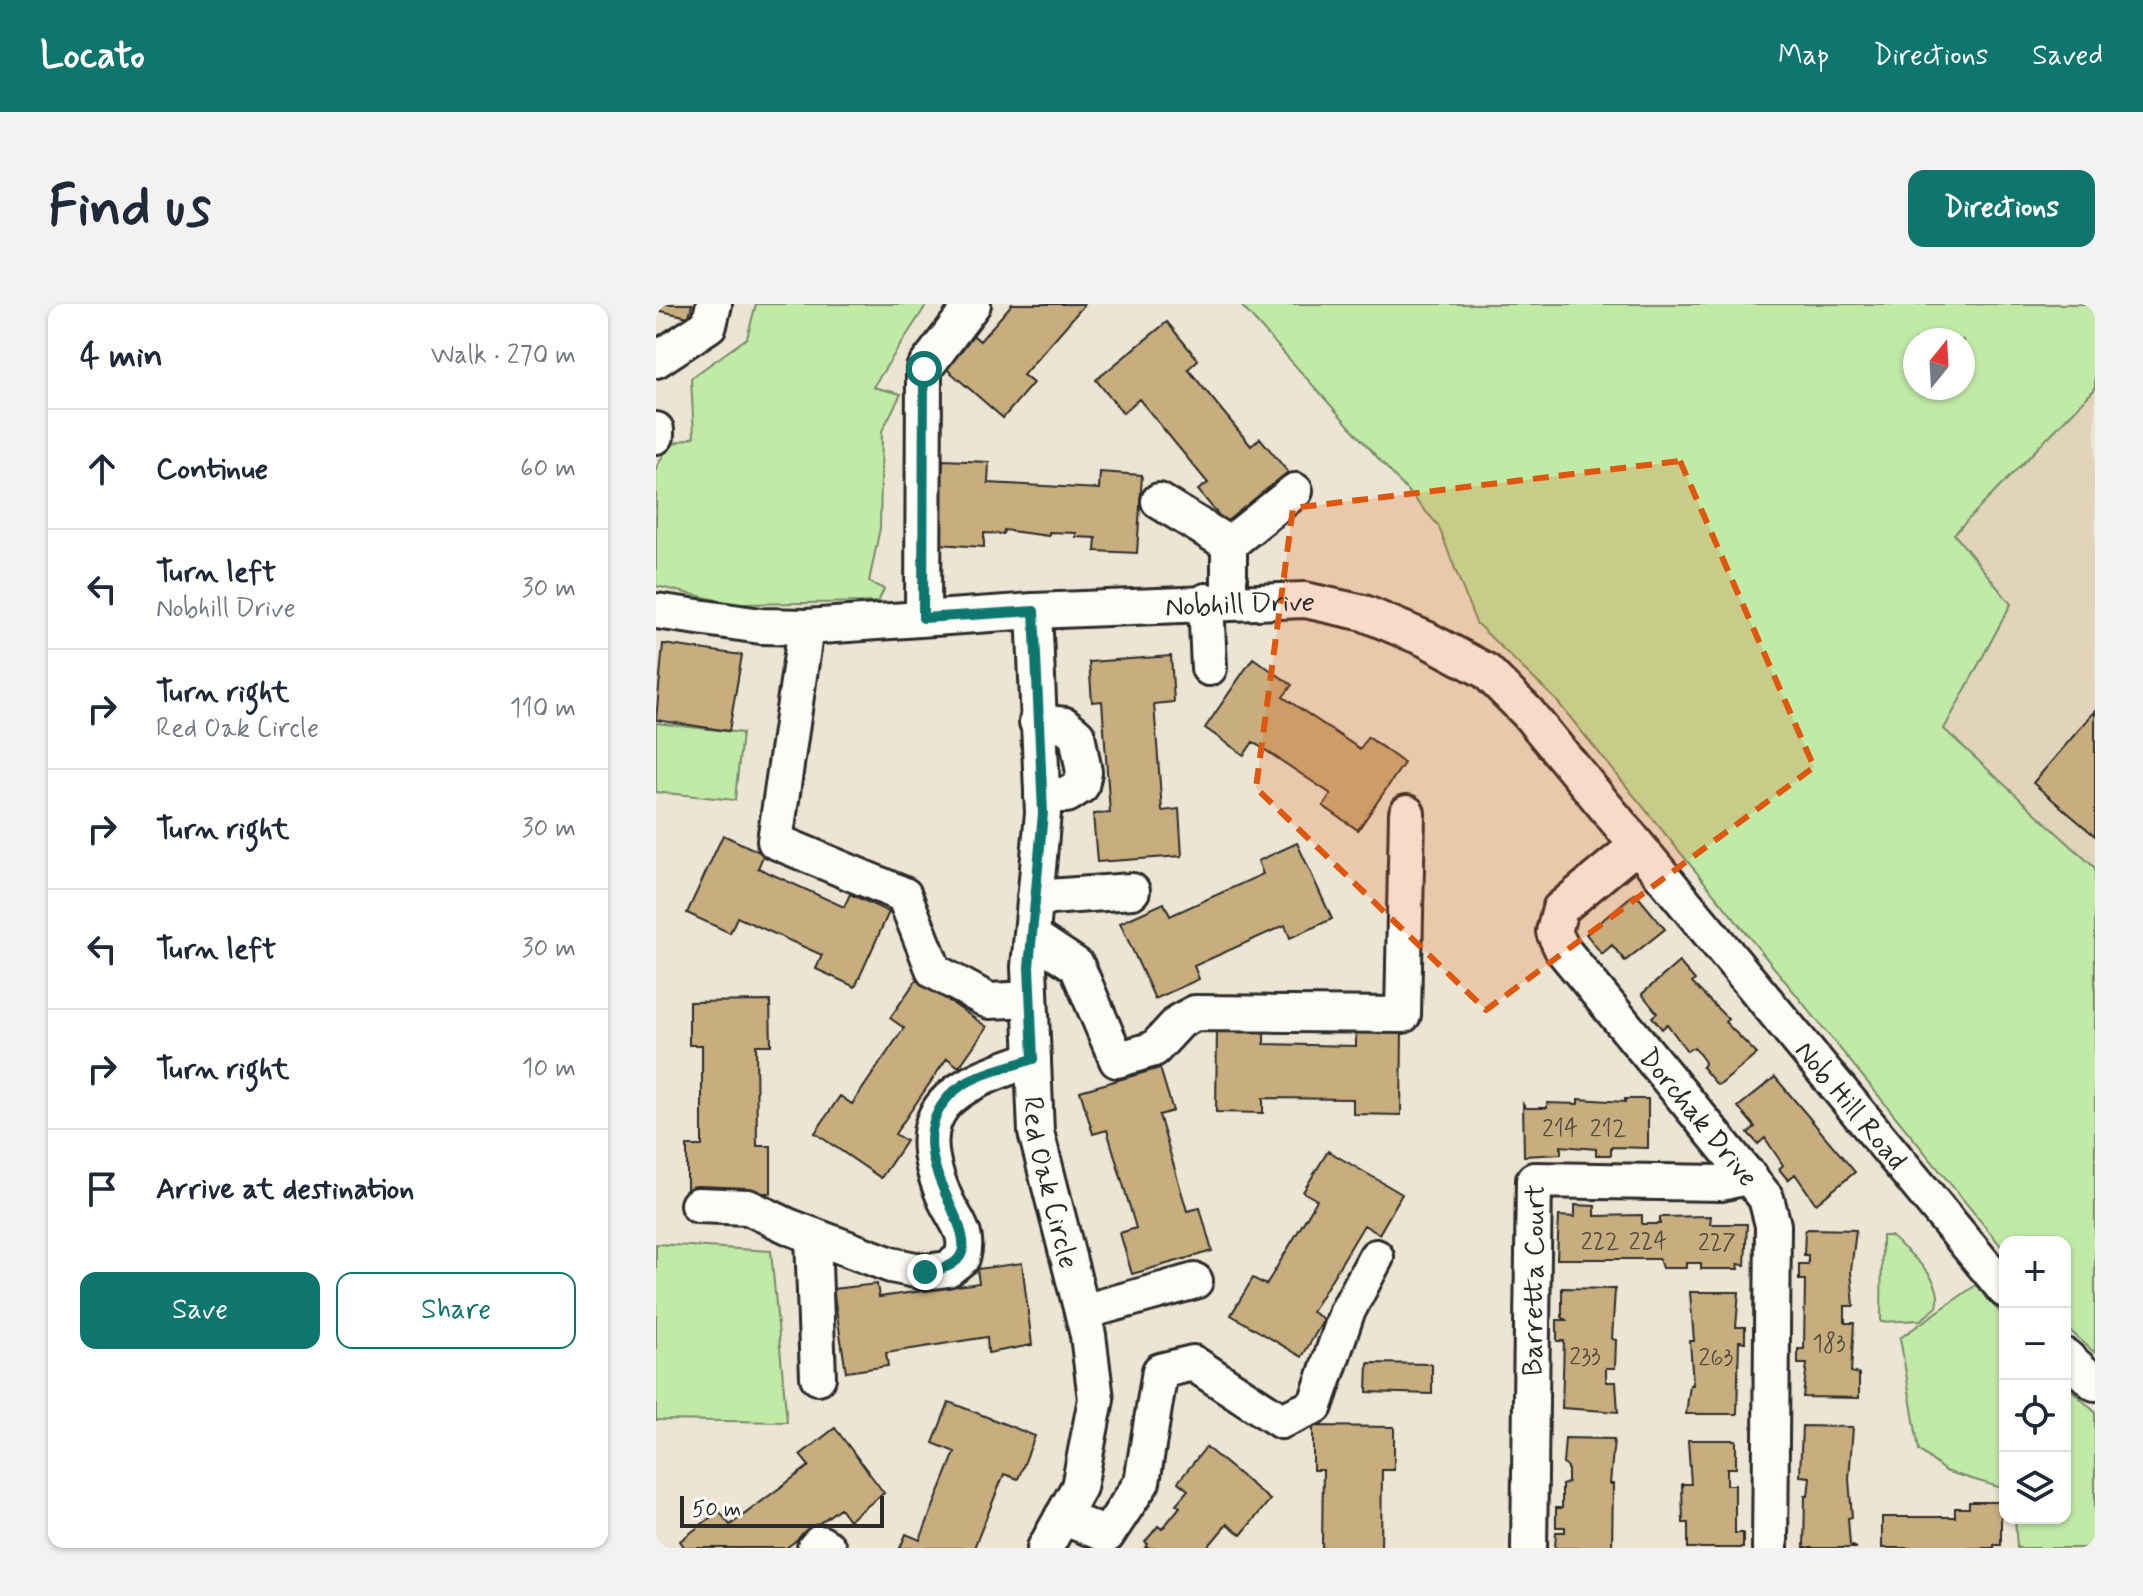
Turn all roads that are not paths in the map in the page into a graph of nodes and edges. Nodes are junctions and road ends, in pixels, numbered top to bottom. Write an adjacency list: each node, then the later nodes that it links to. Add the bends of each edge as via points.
1 (714, 304): 3 (street, via 709,325)
2 (973, 304): 12 (street, via 924,369)
3 (656, 360)
4 (656, 430): 5 (street)
5 (656, 436)
6 (1295, 491): 8 (street)
7 (1159, 501): 8 (street)
8 (1229, 544): 9 (street)
9 (1218, 601): 11 (street, Nobhill Drive); 14 (street); 16 (street, Nobhill Drive, via 1305,600 1364,613 1486,671 1527,712)
10 (656, 611): 13 (street, Nobhill Drive)
11 (1034, 611): 12 (street, Nobhill Drive); 18 (street, Red Oak Circle, via 1042,795)
12 (923, 618): 13 (street, Nobhill Drive)
13 (806, 627): 21 (street, via 775,841 904,895 934,971 989,1001)
14 (1209, 668)
15 (1407, 813): 20 (street, via 1403,1015 1195,1013 1154,1049 1117,1060 1077,966)
16 (1636, 846): 19 (street, Nobhill Drive); 23 (street, Dorchak Drive, via 1560,909 1554,932 1562,949)
17 (1132, 891): 18 (street)
18 (1035, 898): 20 (street, Red Oak Circle)
19 (1698, 919): 28 (street, Nob Hill Road)
20 (1032, 936): 21 (street, Red Oak Circle)
21 (1030, 999): 22 (street, Red Oak Circle)
22 (1033, 1059): 25 (street, via 976,1078 949,1096 931,1126 931,1158 947,1204 962,1225 962,1258 948,1269 925,1272); 29 (street, Red Oak Circle, via 1036,1132)
23 (1750, 1176): 37 (street, Barretta Court, via 1721,1183 1534,1180); 38 (street, Dorchak Drive, via 1766,1198 1773,1225)
24 (698, 1205): 25 (street, via 748,1207)
25 (813, 1236): 31 (street)
26 (1376, 1257): 33 (street, via 1347,1312 1315,1406 1281,1421 1193,1363 1160,1371 1142,1482 1107,1535)
27 (1195, 1281): 29 (street)
28 (1999, 1283)
29 (1083, 1312): 33 (street, Red Oak Circle, via 1096,1399 1079,1487)
30 (2071, 1361): 32 (street)
31 (818, 1377)
32 (2095, 1383)
33 (1062, 1517): 36 (street, Red Oak Circle)
34 (815, 1548): 35 (street, via 820,1543)
35 (828, 1548)
36 (1045, 1548)
37 (1529, 1548)
38 (1770, 1548)

